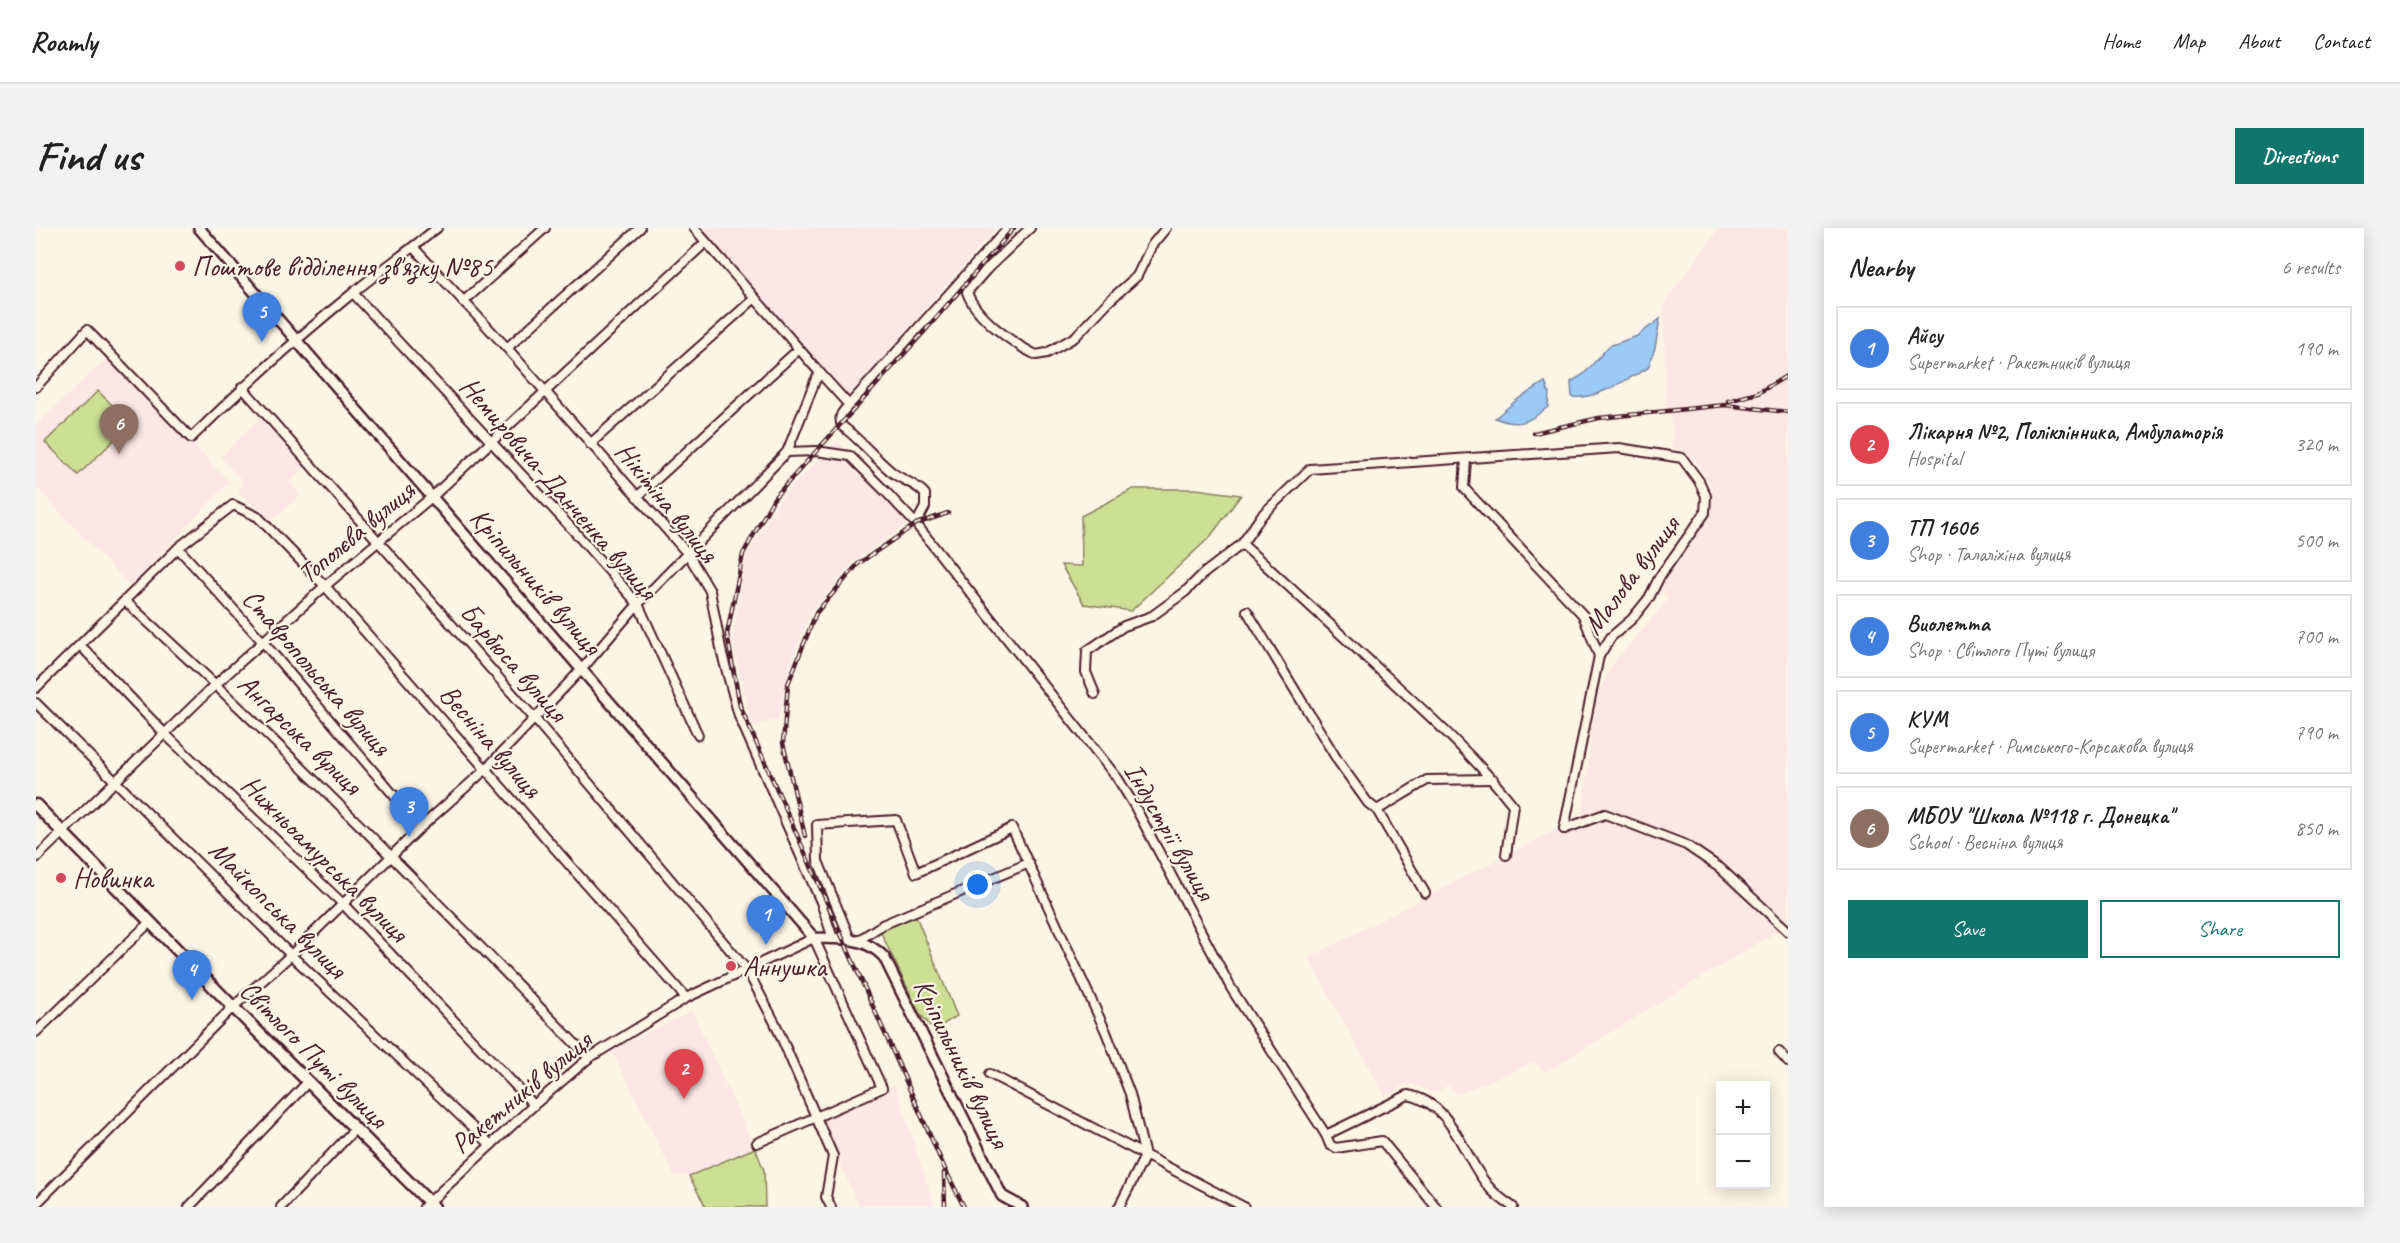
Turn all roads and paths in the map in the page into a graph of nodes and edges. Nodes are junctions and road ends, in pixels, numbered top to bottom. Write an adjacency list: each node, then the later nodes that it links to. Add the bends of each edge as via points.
1 (199, 228): 16 (street, Кріпильників вулиця)
2 (437, 228): 10 (street)
3 (545, 228): 15 (street)
4 (640, 228): 17 (street)
5 (694, 228): 9 (street)
6 (1008, 228): 11 (street)
7 (1030, 228): 12 (street)
8 (1166, 228): 12 (street, via 1152,245 1137,276 1076,337 1036,355 1003,334 968,297 971,285)
9 (706, 242): 14 (street); 22 (street, Тополєва вулиця)
10 (413, 247): 13 (street); 15 (street, Нікітіна вулиця)
11 (974, 266): 12 (street); 23 (street)
12 (987, 269)
13 (353, 293): 16 (street); 24 (street, Немировича-Данченка вулиця)
14 (755, 298): 18 (street); 25 (street)
15 (463, 302): 17 (street, Нікітіна вулиця)
16 (296, 340): 21 (street); 28 (street, Кріпильників вулиця)
17 (507, 348): 22 (street, Нікітіна вулиця)
18 (799, 349): 19 (street); 29 (street)
19 (820, 373): 23 (street); 26 (street)
20 (36, 387): 21 (street, via 87,330 190,438)
21 (242, 387): 31 (street, Барбюса вулиця)
22 (545, 394): 24 (street, Тополєва вулиця); 25 (street, Нікітіна вулиця)
23 (849, 405): 30 (street, via 841,413 842,426 889,470 925,494 925,507)
24 (491, 444): 28 (street, Тополєва вулиця); 37 (street, Немировича-Данченка вулиця)
25 (590, 444): 29 (street, Нікітіна вулиця)
26 (787, 452): 30 (street, Індустрії вулиця, via 850,456); 34 (street)
27 (1466, 459): 32 (street, Малова вулиця, via 1310,469 1262,515); 41 (street, Малова вулиця, via 1464,488 1583,615); 41 (street, Малова вулиця, via 1619,448 1682,459 1699,481 1706,496 1705,513 1649,598 1611,637)
28 (433, 496): 31 (street, Тополєва вулиця); 42 (street, Кріпильників вулиця)
29 (637, 497): 34 (street, Нікітіна вулиця)
30 (916, 524): 81 (street, Індустрії вулиця, via 1118,779 1231,988)
31 (379, 541): 35 (street, Тополєва вулиця); 47 (street, Барбюса вулиця)
32 (1242, 544): 45 (street, Малова вулиця, via 1152,616 1124,626 1087,651 1086,672); 51 (street, via 1402,690)
33 (178, 548): 35 (street, Весніна вулиця, via 232,505 258,517); 36 (street); 39 (street, Ставропольська вулиця)
34 (688, 554): 37 (street); 66 (street, Нікітіна вулиця, via 710,591 739,716 821,902)
35 (325, 586): 39 (street, Тополєва вулиця); 50 (street, Весніна вулиця)
36 (125, 602): 40 (street); 43 (street, Ангарська вулиця)
37 (638, 604): 42 (street); 49 (street, Немировича-Данченка вулиця)
38 (1246, 611): 54 (street, via 1338,761)
39 (263, 642): 43 (street, Тополєва вулиця); 55 (street, Ставропольська вулиця)
40 (81, 646): 44 (street); 48 (street, Нижньоамурська вулиця)
41 (1599, 656): 64 (street, Малова вулиця, via 1564,829 1605,814 1686,845 1720,868)
42 (582, 669): 47 (street); 65 (street, Кріпильників вулиця)
43 (216, 684): 48 (street, Тополєва вулиця); 58 (street, Ангарська вулиця)
44 (36, 688)
45 (1095, 694)
46 (36, 703): 52 (street, Майкопська вулиця)
47 (534, 718): 50 (street); 69 (street, Барбюса вулиця)
48 (165, 734): 52 (street, Тополєва вулиця); 62 (street, Нижньоамурська вулиця)
49 (698, 735)
50 (486, 770): 55 (street); 70 (street, Весніна вулиця)
51 (1492, 779): 54 (street, via 1427,780); 57 (street, via 1513,805)
52 (117, 781): 56 (street, Тополєва вулиця); 68 (street, Майкопська вулиця)
53 (36, 805): 56 (main road, Світлого Путі вулиця)
54 (1377, 810): 61 (street)
55 (421, 827): 58 (street)
56 (63, 831): 59 (street, Тополєва вулиця); 63 (main road, Світлого Путі вулиця)
57 (1506, 855)
58 (393, 856): 62 (street); 74 (street, Ангарська вулиця)
59 (36, 858)
60 (1029, 863): 67 (street); 67 (street, via 1012,828 916,873 896,820 817,825 818,861); 84 (street, via 1110,1042 1130,1094)
61 (1425, 893)
62 (342, 903): 68 (street); 78 (street, Нижньоамурська вулиця)
63 (150, 922): 71 (main road, Світлого Путі вулиця); 72 (street)
64 (1788, 931)
65 (814, 938): 66 (street); 69 (street, Ракетників вулиця); 79 (street, via 882,1088)
66 (833, 939): 67 (street)
67 (854, 939): 90 (street, Кріпильників вулиця, via 876,948 884,957 1002,1196)
68 (291, 955): 71 (street); 83 (street, Майкопська вулиця)
69 (747, 970): 70 (street, Ракетників вулиця); 79 (street, Барбюса вулиця)
70 (686, 998): 74 (street, Ракетників вулиця)
71 (233, 1007): 77 (main road, Світлого Путі вулиця); 85 (street)
72 (36, 1032)
73 (1779, 1052): 75 (street)
74 (589, 1058): 78 (street, Ракетників вулиця)
75 (1788, 1062)
76 (990, 1074): 84 (street)
77 (308, 1082): 80 (main road, Світлого Путі вулиця); 87 (street)
78 (534, 1105): 83 (street, Ракетників вулиця)
79 (817, 1117): 82 (street); 89 (street, Барбюса вулиця, via 833,1156 826,1197)
80 (356, 1129): 86 (main road, Світлого Путі вулиця); 88 (street)
81 (1326, 1135): 93 (street, via 1336,1148 1382,1142); 94 (street, via 1408,1095 1426,1100 1441,1110 1487,1185)
82 (757, 1143)
83 (491, 1145): 86 (street, Ракетників вулиця)
84 (1145, 1156): 91 (street); 92 (street)
85 (36, 1204)
86 (429, 1205)
87 (189, 1207)
88 (281, 1207)
89 (831, 1207)
90 (1022, 1207)
91 (1119, 1207)
92 (1244, 1207)
93 (1436, 1207)
94 (1513, 1207)

